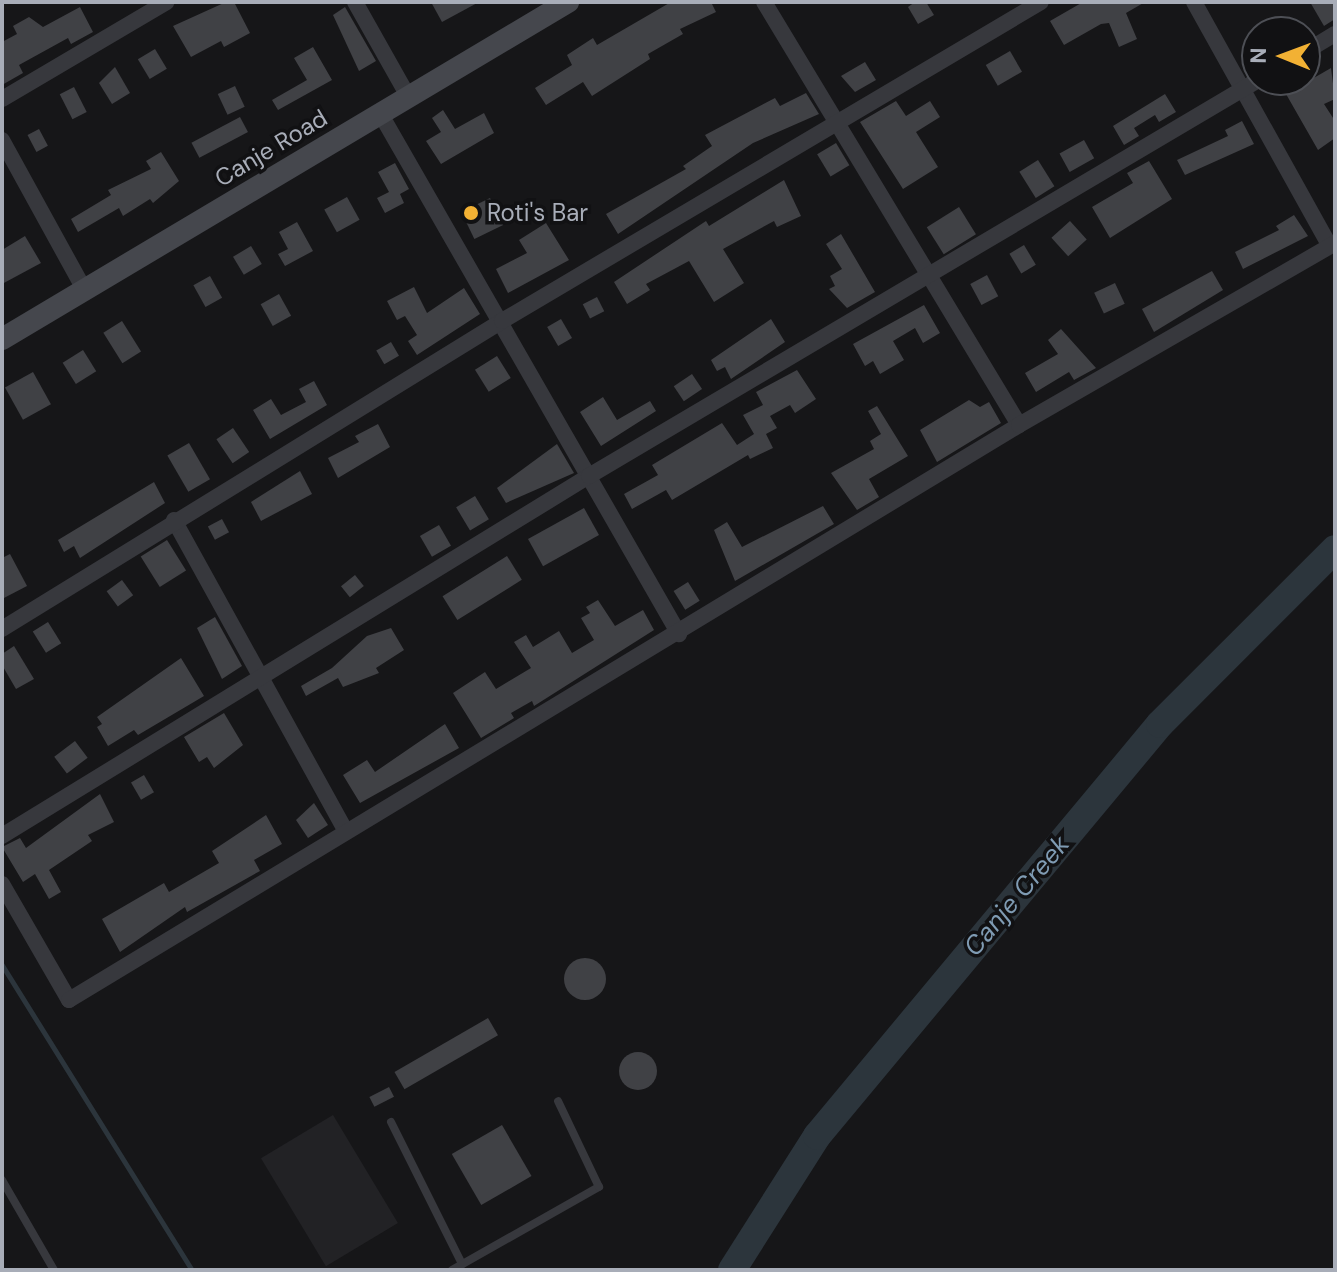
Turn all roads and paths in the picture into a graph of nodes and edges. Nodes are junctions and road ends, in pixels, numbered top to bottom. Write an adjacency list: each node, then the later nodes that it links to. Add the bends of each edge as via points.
1 (167, 2): 11 (street)
2 (355, 2): 9 (street)
3 (568, 2): 9 (street, Canje Road)
4 (764, 2): 13 (street)
5 (1041, 2): 13 (street)
6 (1194, 2): 7 (street)
7 (1241, 85)
8 (1241, 90): 16 (street)
9 (408, 96): 12 (street, Canje Road)
10 (1247, 96): 15 (street)
11 (2, 99)
12 (380, 113): 17 (street, Canje Road); 18 (street)
13 (838, 119): 16 (street); 18 (street)
14 (2, 140): 17 (street)
15 (1333, 245): 20 (street)
16 (933, 274): 20 (street); 21 (street)
17 (84, 289): 19 (street, Canje Road)
18 (502, 321): 21 (street); 22 (street)
19 (2, 339)
20 (1019, 425): 24 (street)
21 (589, 476): 24 (street); 25 (street)
22 (174, 520): 23 (street); 25 (street)
23 (2, 629)
24 (679, 634): 26 (street)
25 (263, 676): 26 (street); 27 (street)
26 (346, 832): 28 (street, via 69,1000)
27 (2, 836)
28 (2, 884)
29 (558, 1101): 32 (lane, via 599,1187)
30 (391, 1122): 32 (lane)
31 (2, 1180): 33 (lane)
32 (462, 1264): 34 (lane)
33 (54, 1270)
34 (452, 1270)

